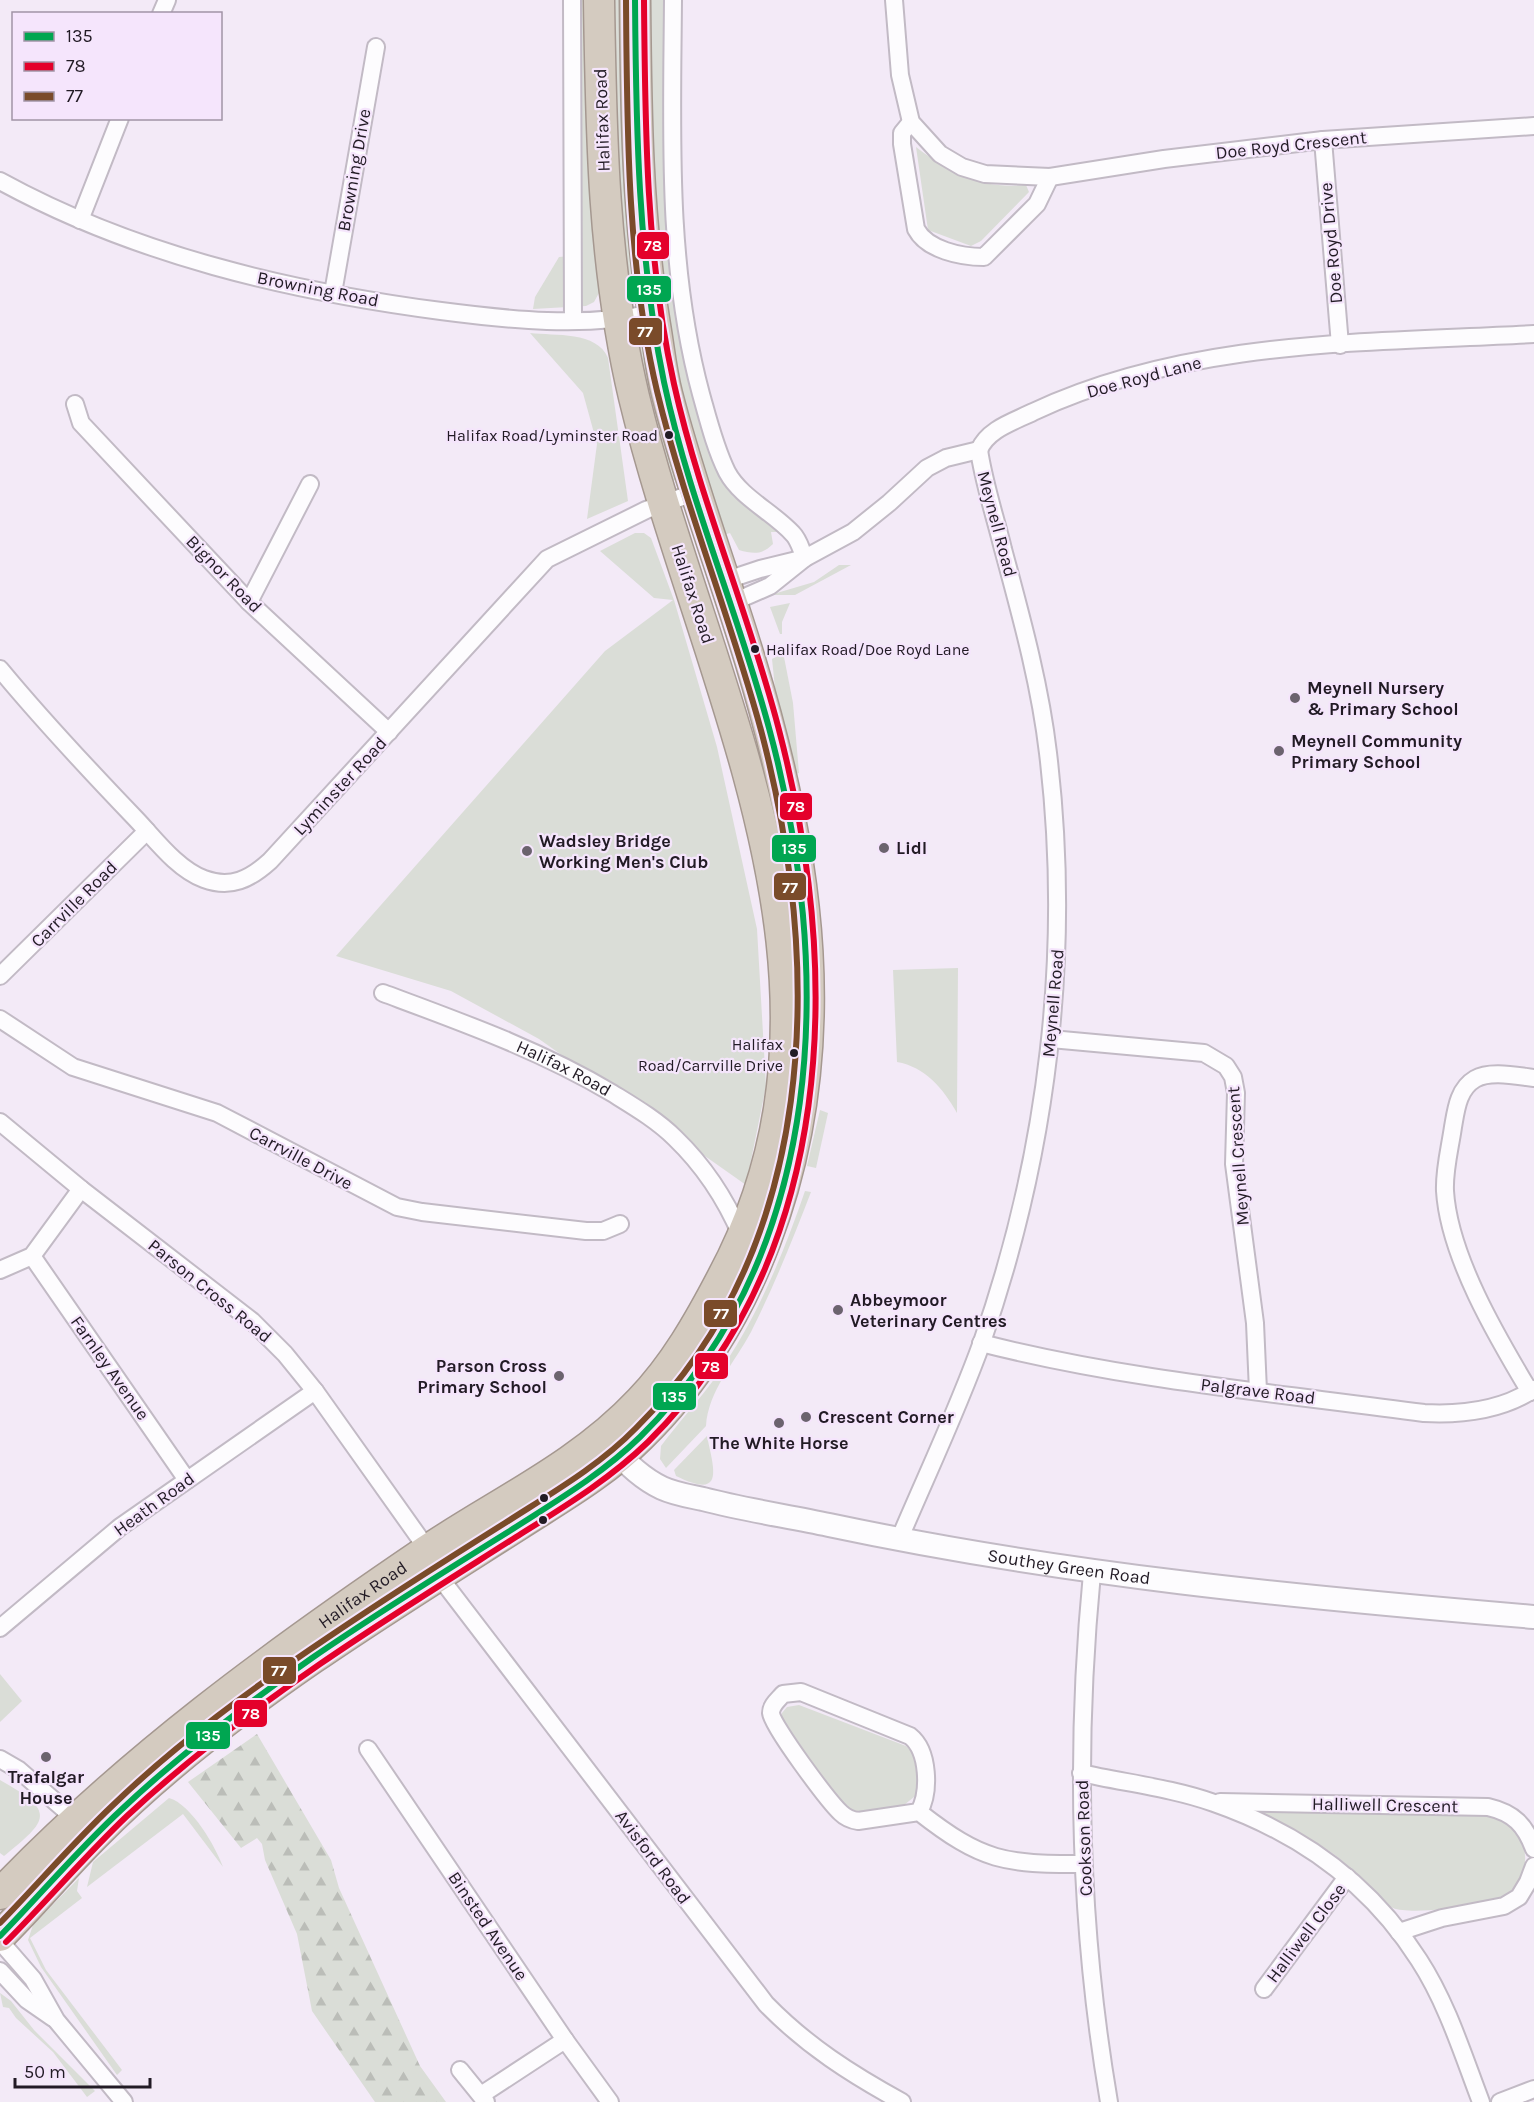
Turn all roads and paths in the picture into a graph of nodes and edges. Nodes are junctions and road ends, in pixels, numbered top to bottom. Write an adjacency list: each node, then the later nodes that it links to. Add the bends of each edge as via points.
1 (572, 0): 17 (street, Halifax Road)
2 (599, 0): 16 (highway, Halifax Road, via 604,200)
3 (635, 0): 15 (highway, Halifax Road, via 639,206)
4 (673, 0): 25 (street, via 672,191 676,257 691,357 726,471 736,485 794,535)
5 (894, 0): 8 (street, Doe Royd Crescent, via 900,75)
6 (376, 47): 14 (street, Browning Drive)
7 (119, 120): 13 (street)
8 (911, 122): 11 (street, Doe Royd Crescent, via 939,154 962,167 1010,177); 11 (street, via 902,133 902,144 916,229 929,245 984,257 1037,204)
9 (1534, 126): 10 (street, Doe Royd Crescent)
10 (1323, 140): 11 (street, Doe Royd Crescent); 19 (street, Doe Royd Drive)
11 (1050, 177)
12 (0, 181): 13 (street, Browning Road)
13 (80, 220): 14 (street, Browning Road, via 204,264)
14 (333, 293): 17 (street, Browning Road, via 471,315)
15 (653, 313): 16 (street, Browning Road); 23 (highway, Halifax Road, via 665,388)
16 (619, 319): 17 (street, Browning Road); 24 (highway, Halifax Road, via 634,398)
17 (573, 321)
18 (1534, 334): 19 (street, Doe Royd Lane)
19 (1340, 345): 21 (street, Doe Royd Lane, via 1202,360 1145,373 1043,407 996,430 983,440)
20 (75, 404): 27 (street, Bignor Road, via 81,423)
21 (979, 450): 25 (street, via 946,458 927,468 852,532); 35 (street, Meynell Road, via 1022,619 1048,751 1058,880 1057,989)
22 (310, 484): 27 (street)
23 (696, 492): 24 (street, Lyminster Road); 26 (highway, Halifax Road)
24 (665, 504): 28 (highway, Halifax Road); 30 (street, Lyminster Road, via 589,536 547,559)
25 (805, 558): 26 (street, via 760,569)
26 (728, 592): 28 (highway, via 711,588); 49 (highway, Halifax Road, via 780,773 800,877 811,1001 798,1136 755,1267 723,1328 662,1414)
27 (249, 602): 30 (street, Bignor Road)
28 (696, 602): 38 (highway, Halifax Road, via 754,795 782,936 787,1000 785,1076)
29 (0, 669): 31 (street, Lyminster Road)
30 (389, 732): 31 (street, Lyminster Road, via 270,861 246,880 231,884 203,879 178,862)
31 (147, 831): 32 (street, Carrville Road)
32 (0, 976)
33 (383, 993): 40 (street, Halifax Road, via 532,1050 581,1074 675,1137)
34 (0, 1019): 41 (street, Carrville Drive, via 74,1066 217,1113 397,1207 586,1231 603,1231)
35 (1051, 1039): 45 (street, Meynell Road, via 1026,1189); 47 (street, Meynell Crescent, via 1204,1053 1229,1072 1236,1093 1235,1175 1255,1323)
36 (1534, 1078): 48 (street, via 1488,1075 1465,1088 1458,1101 1445,1190 1461,1254 1492,1330)
37 (0, 1122): 39 (street, Parson Cross Road)
38 (762, 1185): 40 (street, via 745,1192); 42 (highway, Halifax Road)
39 (81, 1189): 43 (street); 46 (street, Parson Cross Road, via 252,1321)
40 (717, 1189): 42 (street, Halifax Road)
41 (620, 1224)
42 (742, 1238): 49 (highway, Halifax Road, via 677,1355)
43 (32, 1256): 44 (street); 50 (street, Farnley Avenue)
44 (0, 1270)
45 (981, 1343): 47 (street, Palgrave Road, via 1089,1367); 51 (street, Meynell Road)
46 (315, 1390): 50 (street, Heath Road); 52 (street, Parson Cross Road)
47 (1258, 1391): 48 (street, Palgrave Road, via 1451,1415 1495,1407)
48 (1532, 1391)
49 (612, 1446): 51 (street, Southey Green Road, via 659,1487 669,1491); 52 (highway, Halifax Road, via 546,1478)
50 (187, 1480): 55 (street, Heath Road, via 120,1527)
51 (899, 1540): 53 (street, Southey Green Road)
52 (433, 1562): 61 (highway, Halifax Road, via 204,1709); 79 (street, Avisford Road, via 766,2004 822,2055)
53 (1092, 1573): 54 (street, Southey Green Road, via 1359,1603); 58 (street, Cookson Road, via 1085,1648)
54 (1534, 1617)
55 (0, 1628)
56 (368, 1749): 73 (street, Binsted Avenue)
57 (0, 1759): 61 (street, via 19,1770)
58 (1082, 1773): 59 (street, Halliwell Crescent); 63 (street, Cookson Road)
59 (1214, 1803): 62 (street, Halliwell Crescent, via 1488,1807 1519,1820); 65 (street, Halliwell Crescent, via 1278,1830 1320,1854)
60 (920, 1812): 60 (street, via 858,1821 842,1814 776,1725 771,1715 773,1706 783,1694 801,1692 910,1736 922,1750 926,1793); 63 (street, via 961,1844 982,1854 1036,1864)
61 (84, 1827): 66 (highway, Halifax Road); 68 (highway, Halifax Road)
62 (1534, 1849)
63 (1083, 1864): 80 (street, Cookson Road, via 1091,1973)
64 (1534, 1866): 67 (street, via 1519,1897 1504,1906 1442,1918)
65 (1347, 1877): 67 (street, Halliwell Crescent); 71 (street, Halliwell Close)
66 (0, 1894)
67 (1399, 1932): 81 (street, Halliwell Crescent, via 1439,1996)
68 (0, 1936)
69 (0, 1941): 72 (street, via 33,1979)
70 (0, 1971): 72 (street, via 27,2000)
71 (1264, 1989)
72 (56, 2020): 77 (street)
73 (565, 2040): 76 (street); 78 (street, Binsted Avenue)
74 (460, 2070): 76 (street)
75 (1534, 2089): 82 (street)
76 (483, 2099)
77 (124, 2102)
78 (610, 2102)
79 (902, 2102)
80 (1109, 2102)
81 (1480, 2102)
82 (1500, 2102)

